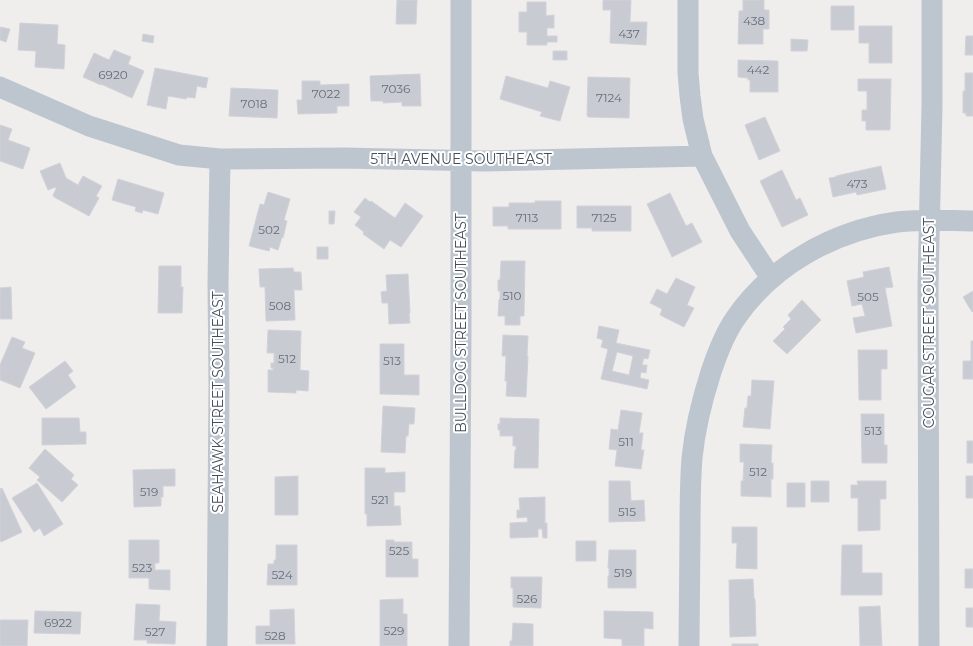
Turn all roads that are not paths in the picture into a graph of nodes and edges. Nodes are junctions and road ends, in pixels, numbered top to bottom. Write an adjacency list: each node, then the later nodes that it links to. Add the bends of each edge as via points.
1 (461, 0): 7 (street, BULLDOG STREET SOUTHEAST)
2 (688, 0): 5 (street, via 690,96)
3 (932, 0): 8 (street, COUGAR STREET SOUTHEAST)
4 (0, 87): 6 (street, 5TH AVENUE SOUTHEAST, via 89,126 179,155)
5 (702, 156): 7 (street, 5TH AVENUE SOUTHEAST); 10 (street, via 740,231)
6 (220, 159): 7 (street, 5TH AVENUE SOUTHEAST, via 344,158); 11 (street, SEAHAWK STREET SOUTHEAST)
7 (461, 161): 12 (street, BULLDOG STREET SOUTHEAST)
8 (929, 220): 9 (street); 10 (street, via 897,222 842,236 796,260); 14 (street, COUGAR STREET SOUTHEAST)
9 (973, 221)
10 (771, 278): 13 (street, via 758,290 731,326 716,354 698,414 690,502)
11 (217, 646)
12 (459, 646)
13 (689, 646)
14 (929, 646)

